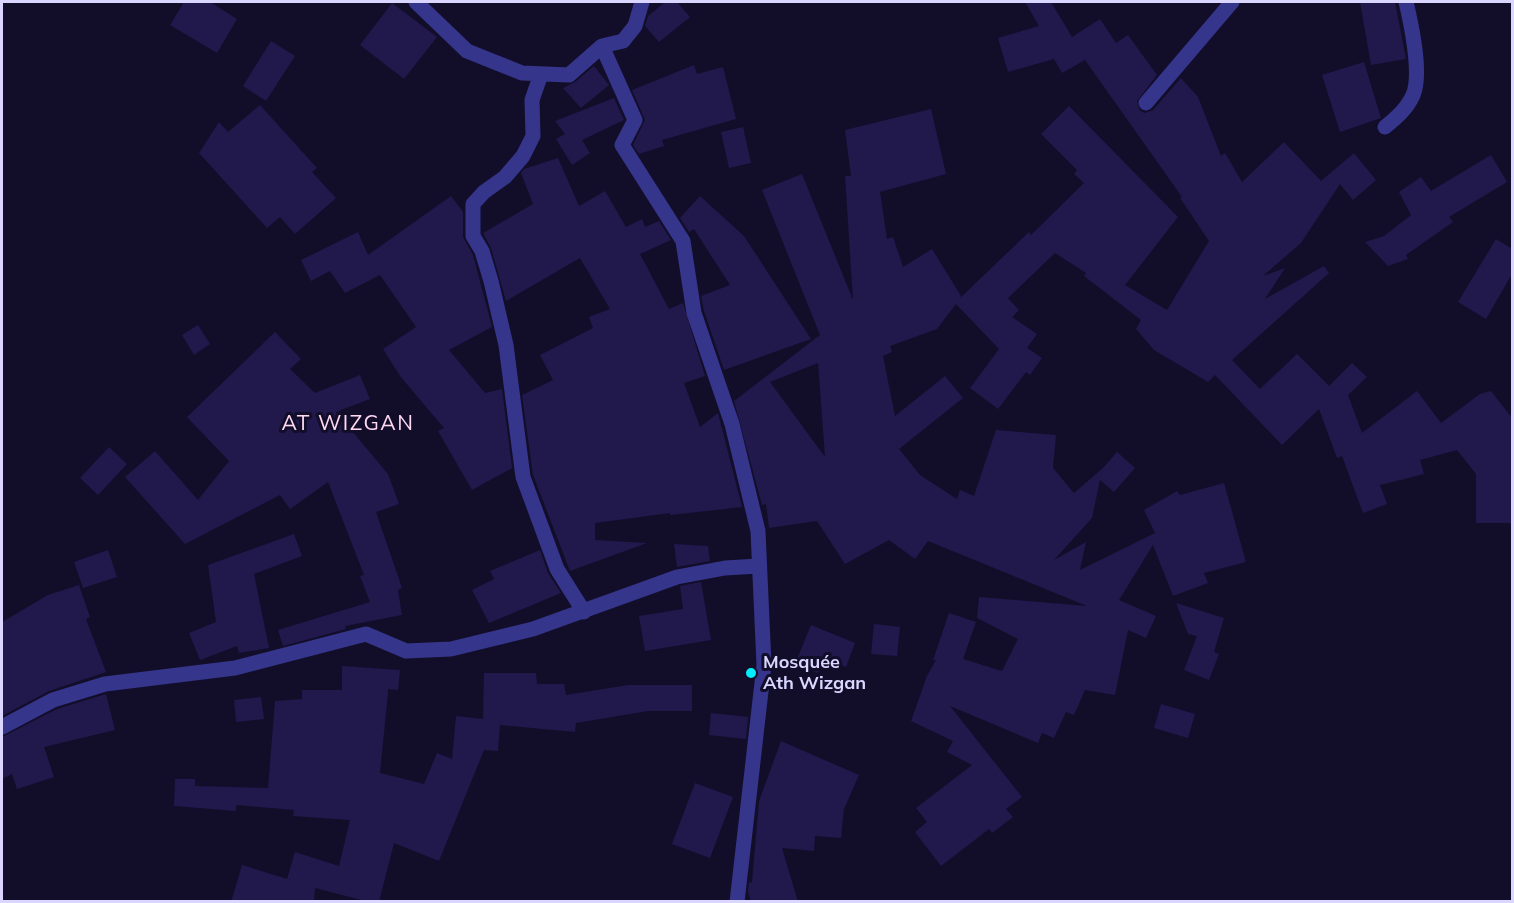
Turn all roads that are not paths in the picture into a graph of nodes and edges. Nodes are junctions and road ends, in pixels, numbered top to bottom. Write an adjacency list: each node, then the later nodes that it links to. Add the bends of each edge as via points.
1 (416, 2): 6 (street, via 466,51 522,73)
2 (642, 2): 5 (street, via 635,27 623,41)
3 (1232, 2): 7 (street)
4 (1406, 2): 8 (street, via 1416,74 1414,94)
5 (602, 46): 6 (street, via 569,75); 9 (street, via 635,120 622,145 683,241 694,313 732,424 751,496)
6 (541, 74): 10 (street, via 532,100 533,136 523,156 505,177 474,204 473,236 482,251 506,345 523,477 557,569)
7 (1146, 103)
8 (1385, 127)
9 (759, 566): 10 (street, via 677,577); 12 (street, via 764,664)
10 (584, 612): 11 (street, via 451,650 406,651 366,634 235,668 105,684 53,700)
11 (2, 727)
12 (737, 902)

